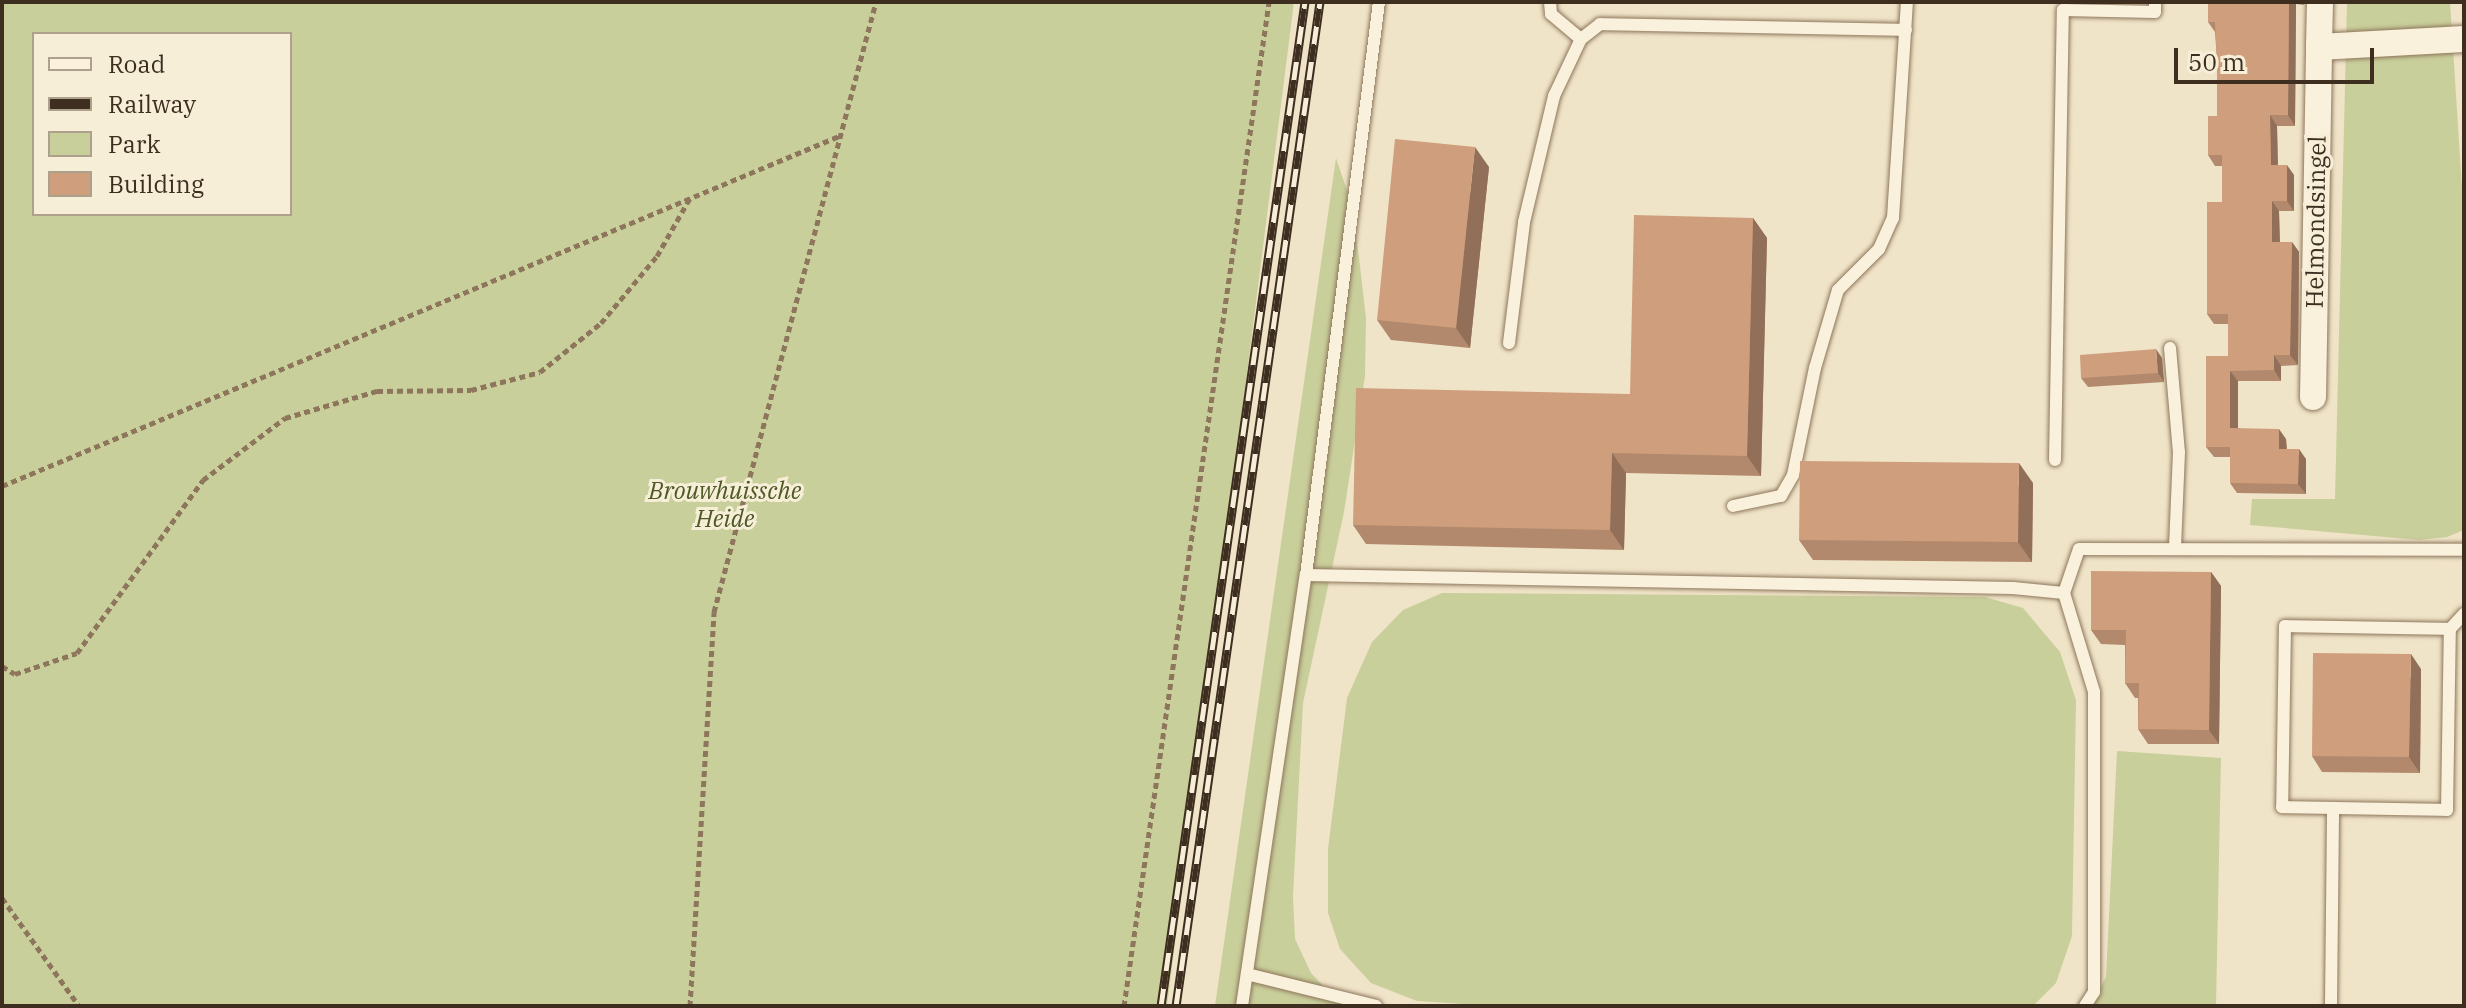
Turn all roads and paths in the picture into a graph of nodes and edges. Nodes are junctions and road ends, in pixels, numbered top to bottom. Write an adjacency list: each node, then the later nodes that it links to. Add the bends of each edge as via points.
1 (876, 2): 12 (path)
2 (1269, 2): 32 (path)
3 (1379, 2): 22 (lane)
4 (1550, 2): 9 (lane, via 1551,14)
5 (1907, 2): 8 (lane)
6 (2155, 2): 17 (lane, via 2155,12 2063,10)
7 (2320, 2): 11 (street, Helmondsingel)
8 (1906, 30): 9 (lane, via 1600,24); 19 (lane, via 1893,218 1879,249 1838,290 1793,475 1781,496)
9 (1581, 39): 14 (lane, via 1554,96 1524,222)
10 (2464, 39): 11 (street)
11 (2319, 47): 16 (street, Helmondsingel)
12 (839, 135): 13 (path); 31 (path, via 714,612)
13 (690, 197): 18 (path); 26 (path, via 657,256 601,323 540,372 471,390 377,391 285,418 203,480 77,653 15,674)
14 (1509, 343)
15 (2170, 348): 20 (lane, via 2179,452)
16 (2313, 397)
17 (2055, 460)
18 (2, 486)
19 (1733, 506)
20 (2175, 548): 21 (lane); 23 (lane, via 2079,549)
21 (2464, 550)
22 (1306, 575): 23 (lane); 29 (lane)
23 (2064, 593): 35 (lane, via 2094,692 2096,933 2094,992)
24 (2464, 614): 25 (lane)
25 (2450, 629): 27 (lane, via 2447,810); 27 (lane, via 2285,626 2282,807)
26 (2, 666)
27 (2333, 808): 36 (lane)
28 (2, 898): 30 (path)
29 (1247, 974): 33 (lane); 34 (lane)
30 (79, 1006)
31 (690, 1006)
32 (1124, 1006)
33 (1242, 1006)
34 (1376, 1006)
35 (2085, 1006)
36 (2331, 1006)

